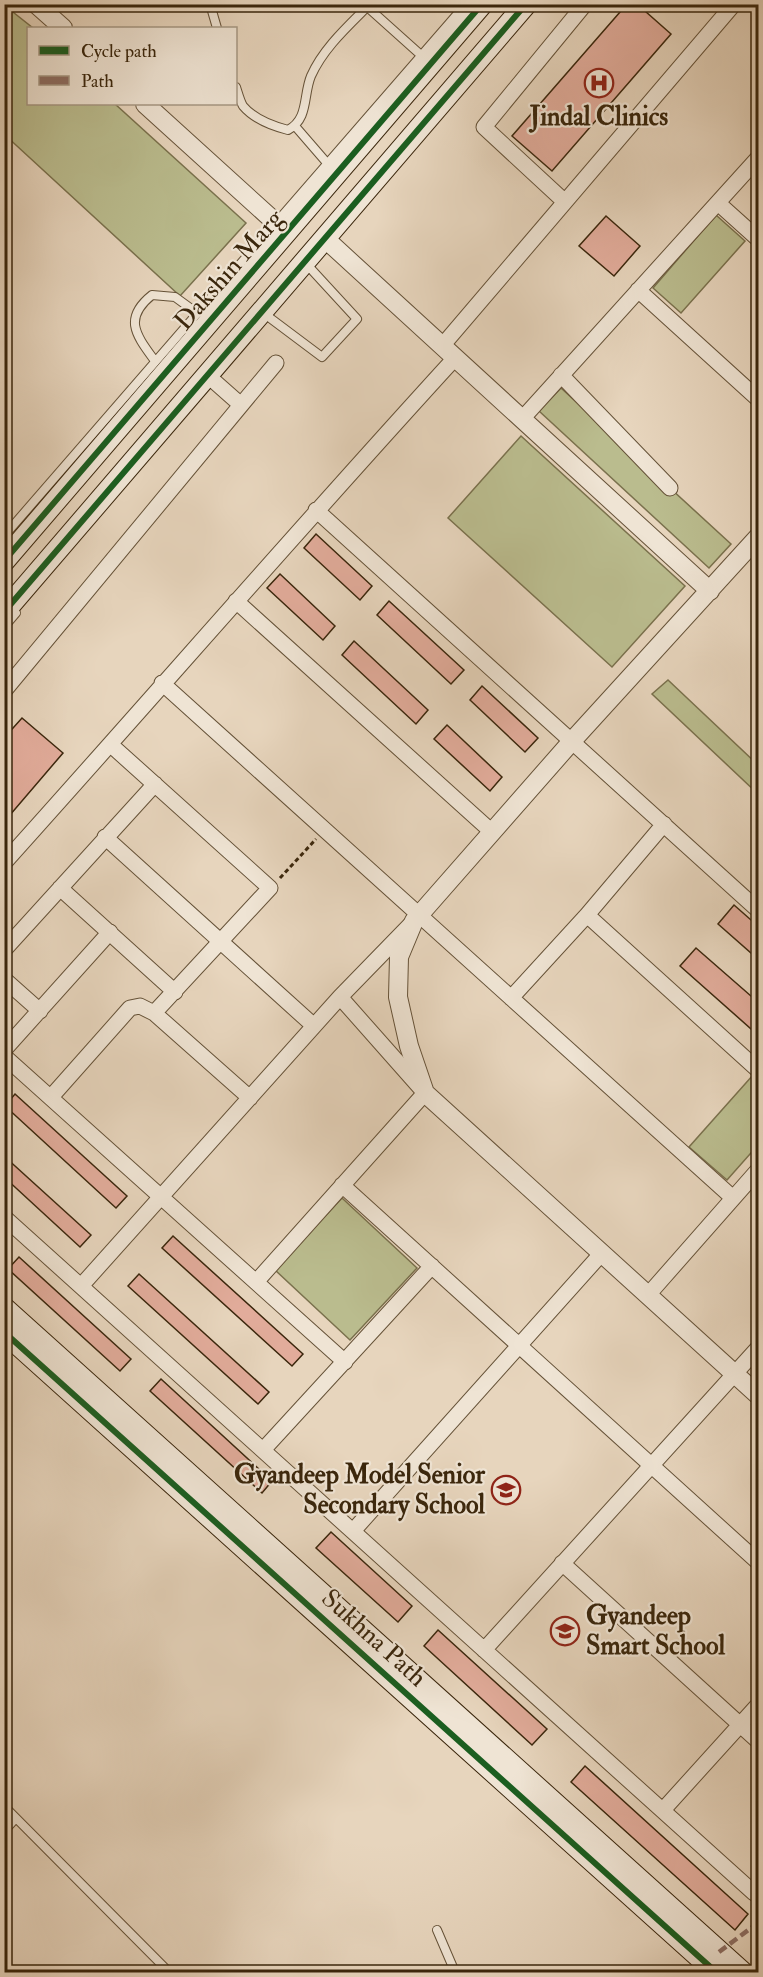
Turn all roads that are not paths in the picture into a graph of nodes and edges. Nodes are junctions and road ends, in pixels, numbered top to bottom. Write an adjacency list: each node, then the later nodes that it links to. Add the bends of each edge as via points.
1 (36, 4): 9 (street)
2 (210, 4): 10 (lane)
3 (466, 4): 11 (lane)
4 (482, 4): 42 (main road, Dakshin Marg)
5 (526, 4): 45 (main road, Dakshin Marg)
6 (585, 4): 17 (street, via 484,128)
7 (734, 4): 17 (street)
8 (365, 6): 11 (lane); 14 (lane, via 319,61 310,78 302,116)
9 (62, 27)
10 (217, 27)
11 (422, 56): 16 (lane)
12 (237, 90): 14 (lane, via 243,106 256,117 288,130)
13 (146, 105): 19 (street)
14 (295, 126): 16 (lane)
15 (759, 158): 18 (street)
16 (327, 163): 19 (lane)
17 (565, 202): 30 (street)
18 (718, 203): 20 (street); 25 (street)
19 (275, 222): 27 (lane)
20 (759, 239)
21 (332, 245): 30 (street)
22 (318, 261): 23 (lane)
23 (311, 269): 24 (lane); 28 (lane, via 357,319 322,357)
24 (304, 278)
25 (638, 290): 33 (street); 35 (street)
26 (277, 310): 28 (lane)
27 (197, 313): 31 (lane); 31 (lane, via 175,297 152,295 144,301 137,311 135,332)
28 (270, 318): 29 (lane)
29 (263, 326)
30 (449, 352): 37 (street); 39 (street)
31 (155, 361): 40 (lane)
32 (276, 363): 36 (street)
33 (561, 375): 37 (street); 38 (street)
34 (214, 382): 36 (street)
35 (759, 399)
36 (241, 405): 48 (street)
37 (522, 419): 43 (street)
38 (670, 488)
39 (316, 510): 44 (street); 49 (street)
40 (4, 536)
41 (759, 537): 43 (street)
42 (4, 561)
43 (710, 591): 49 (street)
44 (236, 601): 47 (street); 53 (street)
45 (12, 610): 46 (lane)
46 (4, 627)
47 (162, 683): 50 (street); 59 (street)
48 (4, 691)
49 (572, 741): 52 (street); 53 (street)
50 (111, 745): 51 (street); 55 (street)
51 (155, 784): 54 (street); 61 (street, via 270,888)
52 (664, 824): 57 (street); 58 (street)
53 (492, 832): 59 (street)
54 (105, 837): 56 (street); 61 (street)
55 (4, 863)
56 (60, 888): 60 (street); 62 (street)
57 (759, 910)
58 (587, 915): 66 (street); 72 (street)
59 (416, 918): 65 (street); 66 (street); 73 (street, via 399,957 398,997)
60 (110, 932): 64 (street); 67 (street)
61 (220, 941): 64 (street); 69 (street)
62 (4, 950)
63 (4, 979): 67 (street)
64 (175, 992): 68 (street)
65 (340, 997): 69 (street); 73 (street)
66 (511, 998): 79 (street)
67 (40, 1011): 70 (street)
68 (154, 1014): 74 (street, via 140,1006 130,1008); 75 (street)
69 (314, 1026): 75 (street)
70 (4, 1050)
71 (4, 1056): 74 (street)
72 (759, 1070)
73 (425, 1093): 77 (street); 81 (street)
74 (51, 1097): 78 (street)
75 (249, 1098): 78 (street)
76 (759, 1170): 79 (street)
77 (342, 1185): 82 (street); 83 (street)
78 (162, 1197): 83 (street); 84 (street)
79 (733, 1198): 85 (street)
80 (4, 1217): 84 (street)
81 (602, 1253): 85 (street); 88 (street)
82 (432, 1266): 88 (street); 90 (street)
83 (256, 1282): 90 (street)
84 (81, 1286): 93 (street)
85 (648, 1295): 91 (street)
86 (4, 1308): 111 (main road, Sukhna Path)
87 (4, 1332): 110 (main road, Sukhna Path)
88 (519, 1346): 94 (street); 95 (street)
89 (759, 1348): 91 (street)
90 (345, 1362): 93 (street)
91 (736, 1374): 92 (street); 94 (street)
92 (759, 1395)
93 (263, 1450): 95 (street)
94 (652, 1466): 96 (street); 97 (street)
95 (353, 1531): 98 (street)
96 (759, 1562)
97 (562, 1563): 98 (street); 100 (street)
98 (484, 1650): 103 (street)
99 (759, 1705): 100 (street)
100 (740, 1725): 101 (street); 103 (street)
101 (759, 1741)
102 (4, 1806): 104 (lane)
103 (663, 1810): 106 (street, via 754,1893)
104 (15, 1819): 105 (lane); 108 (lane)
105 (4, 1831)
106 (759, 1888)
107 (437, 1930): 109 (lane)
108 (169, 1972)
109 (454, 1972)
110 (717, 1972)
111 (742, 1972)

